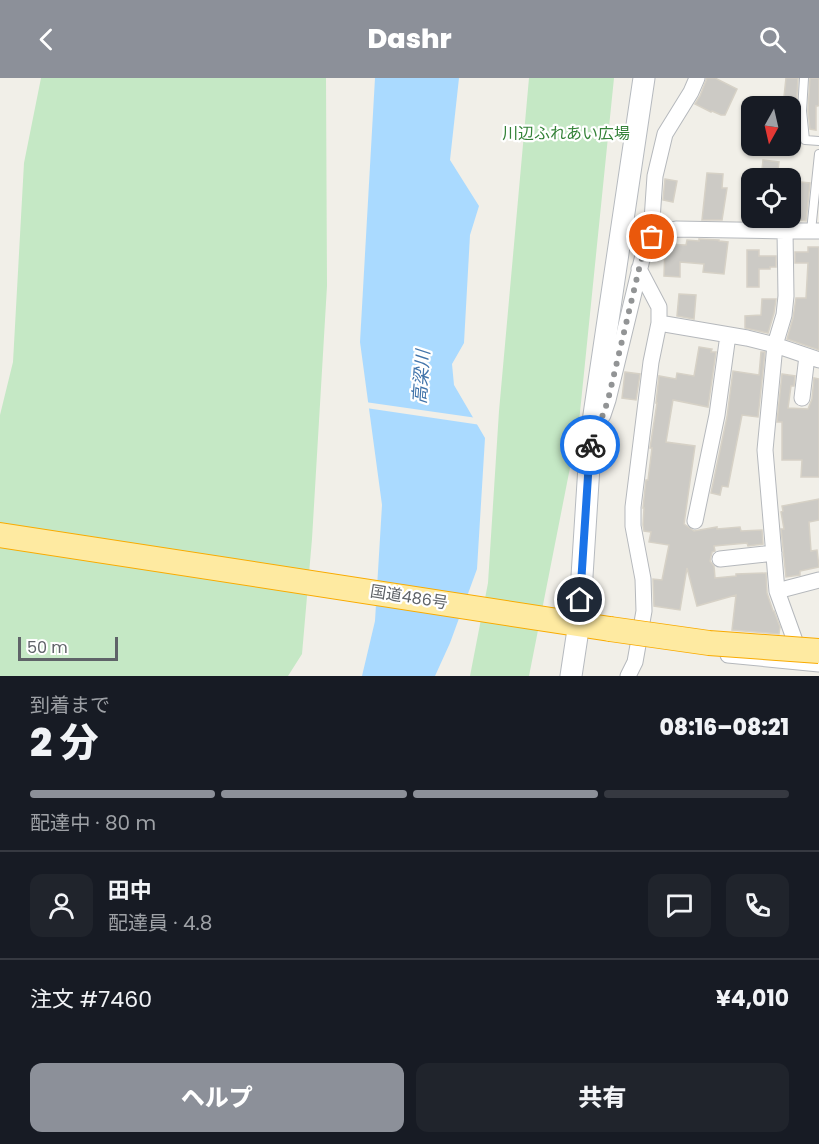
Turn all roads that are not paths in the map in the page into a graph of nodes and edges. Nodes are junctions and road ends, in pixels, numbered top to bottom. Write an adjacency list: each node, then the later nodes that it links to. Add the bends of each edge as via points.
1 (644, 78): 15 (main road)
2 (698, 78): 8 (street, via 665,134 655,176 652,220)
3 (804, 78): 4 (lane, via 805,140)
4 (819, 141)
5 (819, 154): 7 (lane)
6 (785, 231): 7 (street); 8 (street, via 676,229); 12 (street, via 786,296)
7 (815, 231)
8 (656, 234): 9 (street, via 645,247)
9 (639, 269): 10 (street, via 659,307); 15 (street, via 608,400)
10 (659, 323): 11 (street); 24 (street, via 633,507 645,597)
11 (728, 335): 12 (street); 16 (street, via 717,415)
12 (775, 345): 13 (street); 18 (street, via 765,450)
13 (813, 358): 14 (street)
14 (802, 398)
15 (591, 435): 22 (main road)
16 (695, 520)
17 (0, 535): 22 (highway, 国道486号)
18 (774, 553): 19 (street); 21 (street)
19 (720, 559)
20 (819, 580): 21 (street)
21 (777, 591): 23 (street)
22 (568, 622): 25 (highway, 国道486号, bridge); 27 (main road)
23 (795, 641)
24 (638, 643): 25 (street); 28 (street)
25 (807, 662): 26 (street)
26 (819, 664)
27 (571, 676)
28 (628, 676)

